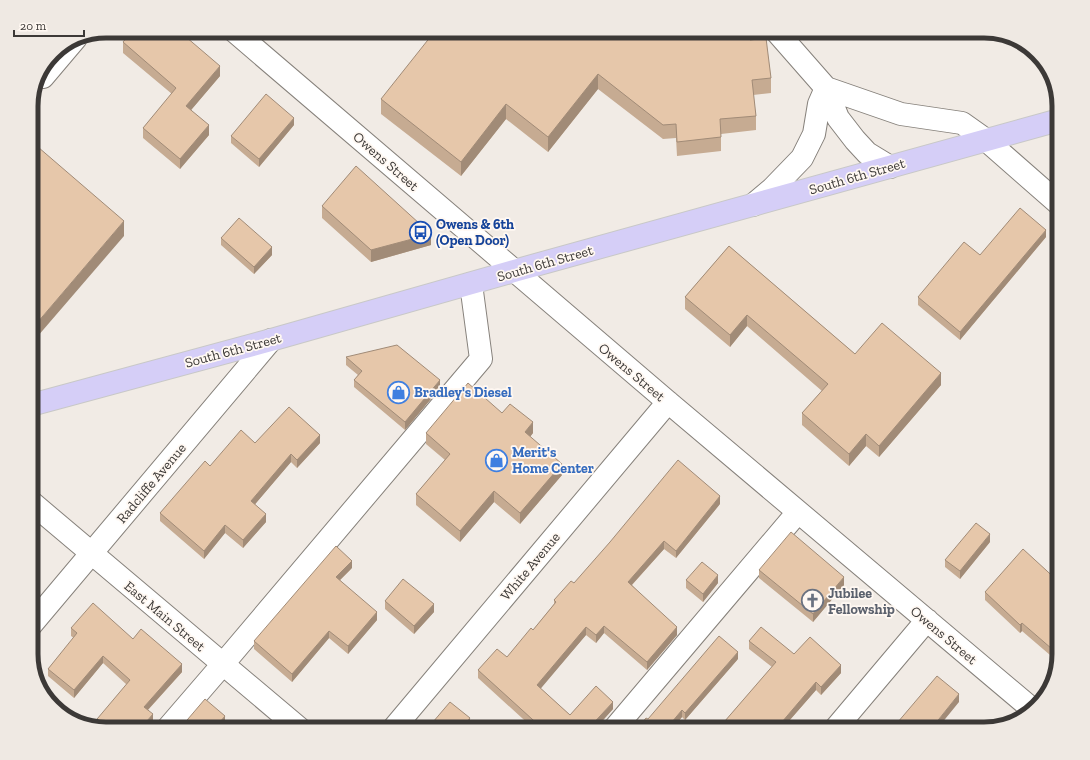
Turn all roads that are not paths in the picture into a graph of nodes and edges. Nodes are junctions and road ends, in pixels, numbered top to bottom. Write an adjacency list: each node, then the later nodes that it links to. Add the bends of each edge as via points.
1 (242, 38): 11 (street, Owens Street)
2 (782, 38): 5 (street)
3 (61, 55): 4 (street)
4 (51, 67)
5 (826, 88): 7 (street, via 901,114 962,123); 8 (street, via 838,118 855,140 867,153); 10 (street, via 819,104 814,134 802,158)
6 (1052, 122): 7 (main road, South 6th Street)
7 (986, 140): 8 (main road, South 6th Street); 9 (street)
8 (890, 167): 10 (main road, South 6th Street)
9 (1052, 198)
10 (753, 205): 11 (main road, South 6th Street)
11 (514, 271): 12 (main road, South 6th Street); 14 (street, Owens Street)
12 (471, 284): 13 (main road, South 6th Street); 21 (street, via 481,359)
13 (271, 340): 15 (main road, South 6th Street); 18 (street, Radcliffe Avenue)
14 (668, 402): 17 (street, Owens Street); 25 (street, White Avenue)
15 (38, 403)
16 (38, 508): 18 (street, East Main Street)
17 (798, 512): 20 (street, Owens Street); 26 (street)
18 (92, 554): 19 (street, Radcliffe Avenue); 21 (street, East Main Street)
19 (38, 617)
20 (927, 620): 22 (street, Owens Street); 27 (street)
21 (223, 664): 23 (street); 24 (street, East Main Street)
22 (1028, 706)
23 (173, 722)
24 (292, 722)
25 (399, 722)
26 (620, 722)
27 (841, 722)

